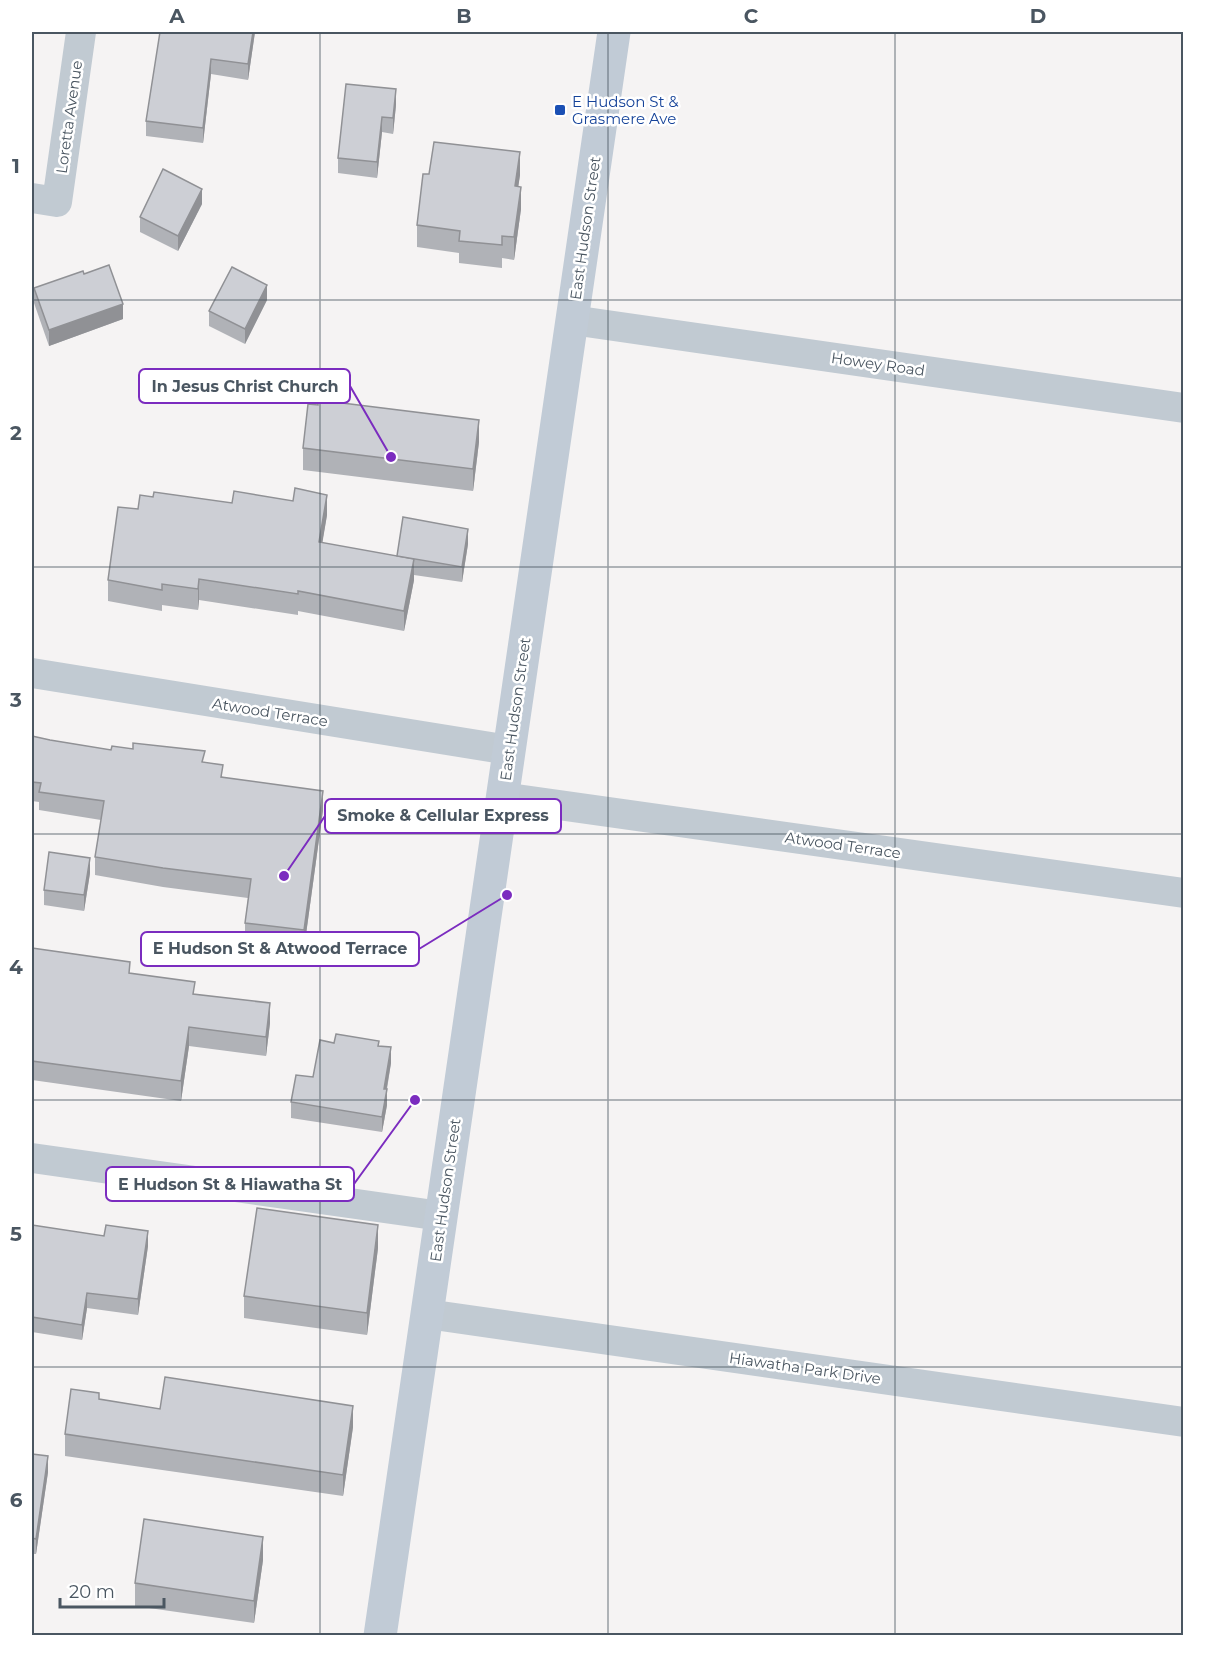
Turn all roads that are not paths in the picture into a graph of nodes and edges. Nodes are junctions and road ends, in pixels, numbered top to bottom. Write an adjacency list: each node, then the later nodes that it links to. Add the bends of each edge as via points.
1 (81, 32): 3 (street, Loretta Avenue)
2 (614, 32): 4 (main road, East Hudson Street)
3 (44, 200)
4 (572, 320): 5 (street, Howey Road); 7 (main road, East Hudson Street)
5 (1184, 408)
6 (32, 673): 7 (street, Atwood Terrace)
7 (509, 750): 8 (main road, East Hudson Street)
8 (502, 797): 9 (street, Atwood Terrace); 11 (main road, East Hudson Street)
9 (1184, 893)
10 (32, 1158): 11 (street)
11 (441, 1216): 12 (main road, East Hudson Street)
12 (427, 1314): 13 (street, Hiawatha Park Drive); 14 (main road, East Hudson Street)
13 (1184, 1422)
14 (380, 1635)

